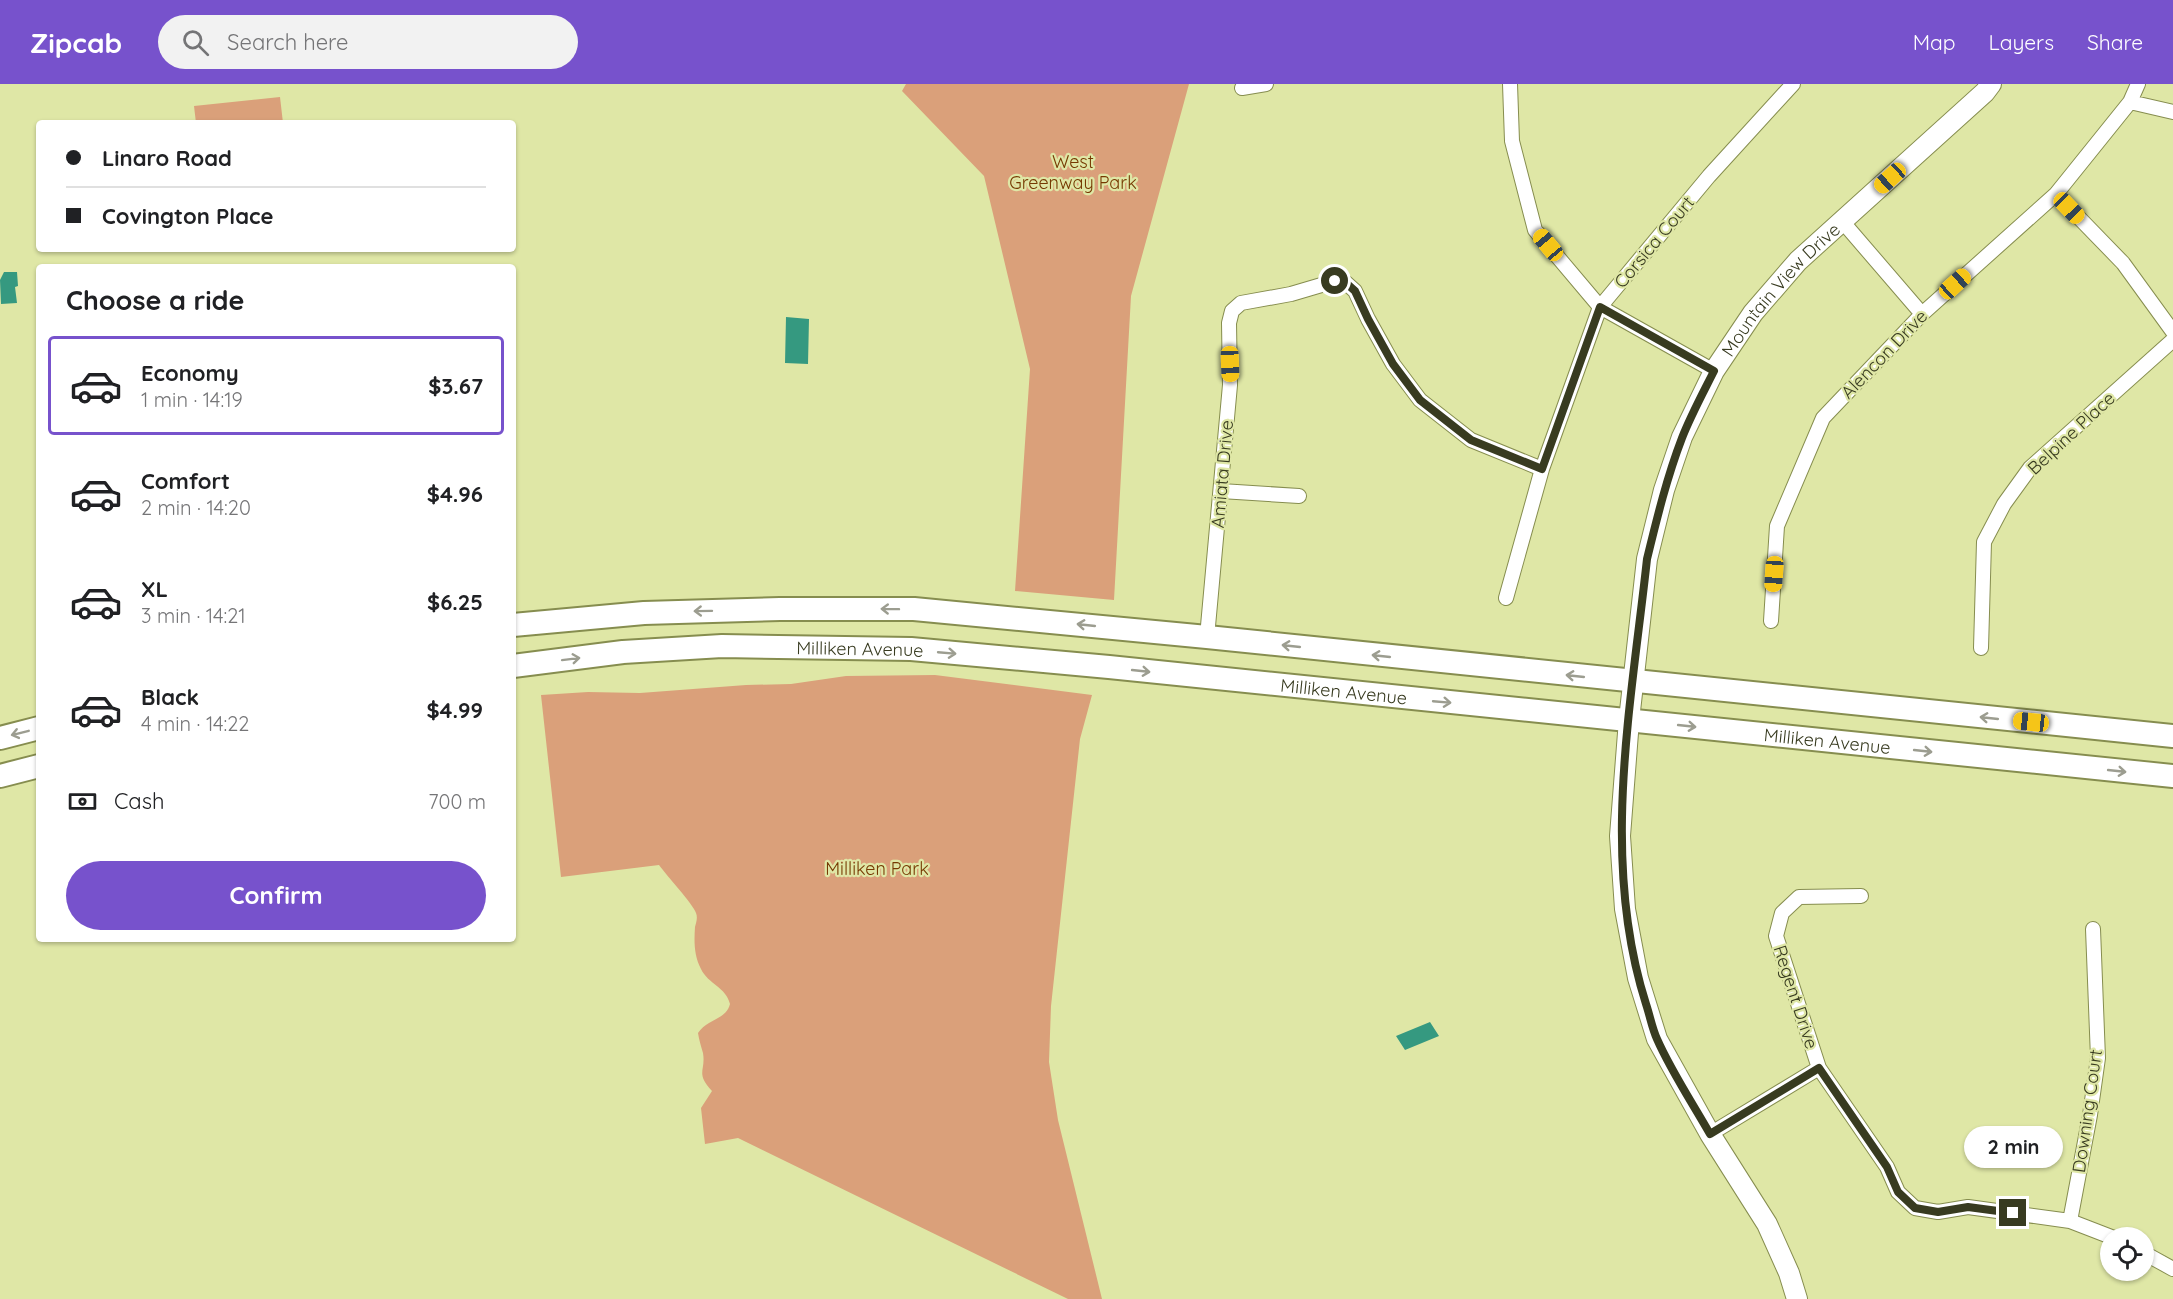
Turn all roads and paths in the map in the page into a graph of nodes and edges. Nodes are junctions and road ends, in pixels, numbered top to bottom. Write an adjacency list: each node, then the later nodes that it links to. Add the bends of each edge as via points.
1 (1266, 84): 6 (street)
2 (1510, 84): 11 (street, via 1512,141 1535,230)
3 (1794, 84): 11 (street, Corsica Court, via 1709,176)
4 (1991, 84): 10 (street, Mountain View Drive)
5 (2138, 84): 7 (street, Alencon Drive)
6 (1242, 88)
7 (2130, 102): 8 (street); 9 (street, Alencon Drive)
8 (2173, 112)
9 (2056, 194): 12 (street, Alencon Drive); 13 (street, via 2123,263)
10 (1842, 221): 12 (street); 15 (street, Mountain View Drive, via 1798,261 1753,314)
11 (1600, 307): 15 (street); 16 (street, Corsica Court)
12 (1922, 314): 20 (street, Alencon Drive, via 1823,418 1777,526)
13 (2173, 332)
14 (2173, 340): 23 (street, Belpine Place, via 2030,468 2004,504 1984,542)
15 (1714, 371): 25 (street, Mountain View Drive, via 1682,437 1664,490 1647,559)
16 (1542, 469): 17 (street, Amiata Drive, via 1471,440 1420,400 1393,364 1355,291 1345,282 1335,281 1241,303 1232,311); 19 (street, Corsica Court)
17 (1221, 491): 18 (street); 22 (street, Amiata Drive)
18 (1299, 496)
19 (1506, 598)
20 (1771, 621)
21 (516, 625): 22 (main road, one-way to 21, via 872,608 644,613)
22 (1207, 637): 25 (main road, one-way to 22)
23 (1980, 648)
24 (516, 666): 26 (main road, Milliken Avenue, one-way to 26, via 623,652 722,646 911,650)
25 (1633, 682): 26 (street, Mountain View Drive); 28 (main road, one-way to 25)
26 (1629, 720): 32 (main road, Milliken Avenue, one-way to 32); 36 (street, Mountain View Drive, via 1620,836 1625,909 1638,978 1657,1039)
27 (36, 729): 29 (main road, one-way to 29)
28 (2173, 736)
29 (0, 738)
30 (36, 767): 31 (main road)
31 (0, 776)
32 (2173, 776)
33 (1861, 896): 35 (street, Regent Drive, via 1799,897 1782,913 1776,936)
34 (2093, 929): 37 (street, Downing Court, via 2098,1058)
35 (1819, 1068): 36 (street); 37 (street, Regent Drive, via 1887,1167 1898,1192 1915,1208 1938,1212 1968,1207)
36 (1710, 1134): 41 (street, Mountain View Drive, via 1767,1224)
37 (2070, 1221): 38 (street)
38 (2100, 1233)
39 (2154, 1259): 40 (street)
40 (2173, 1269)
41 (1797, 1299)

